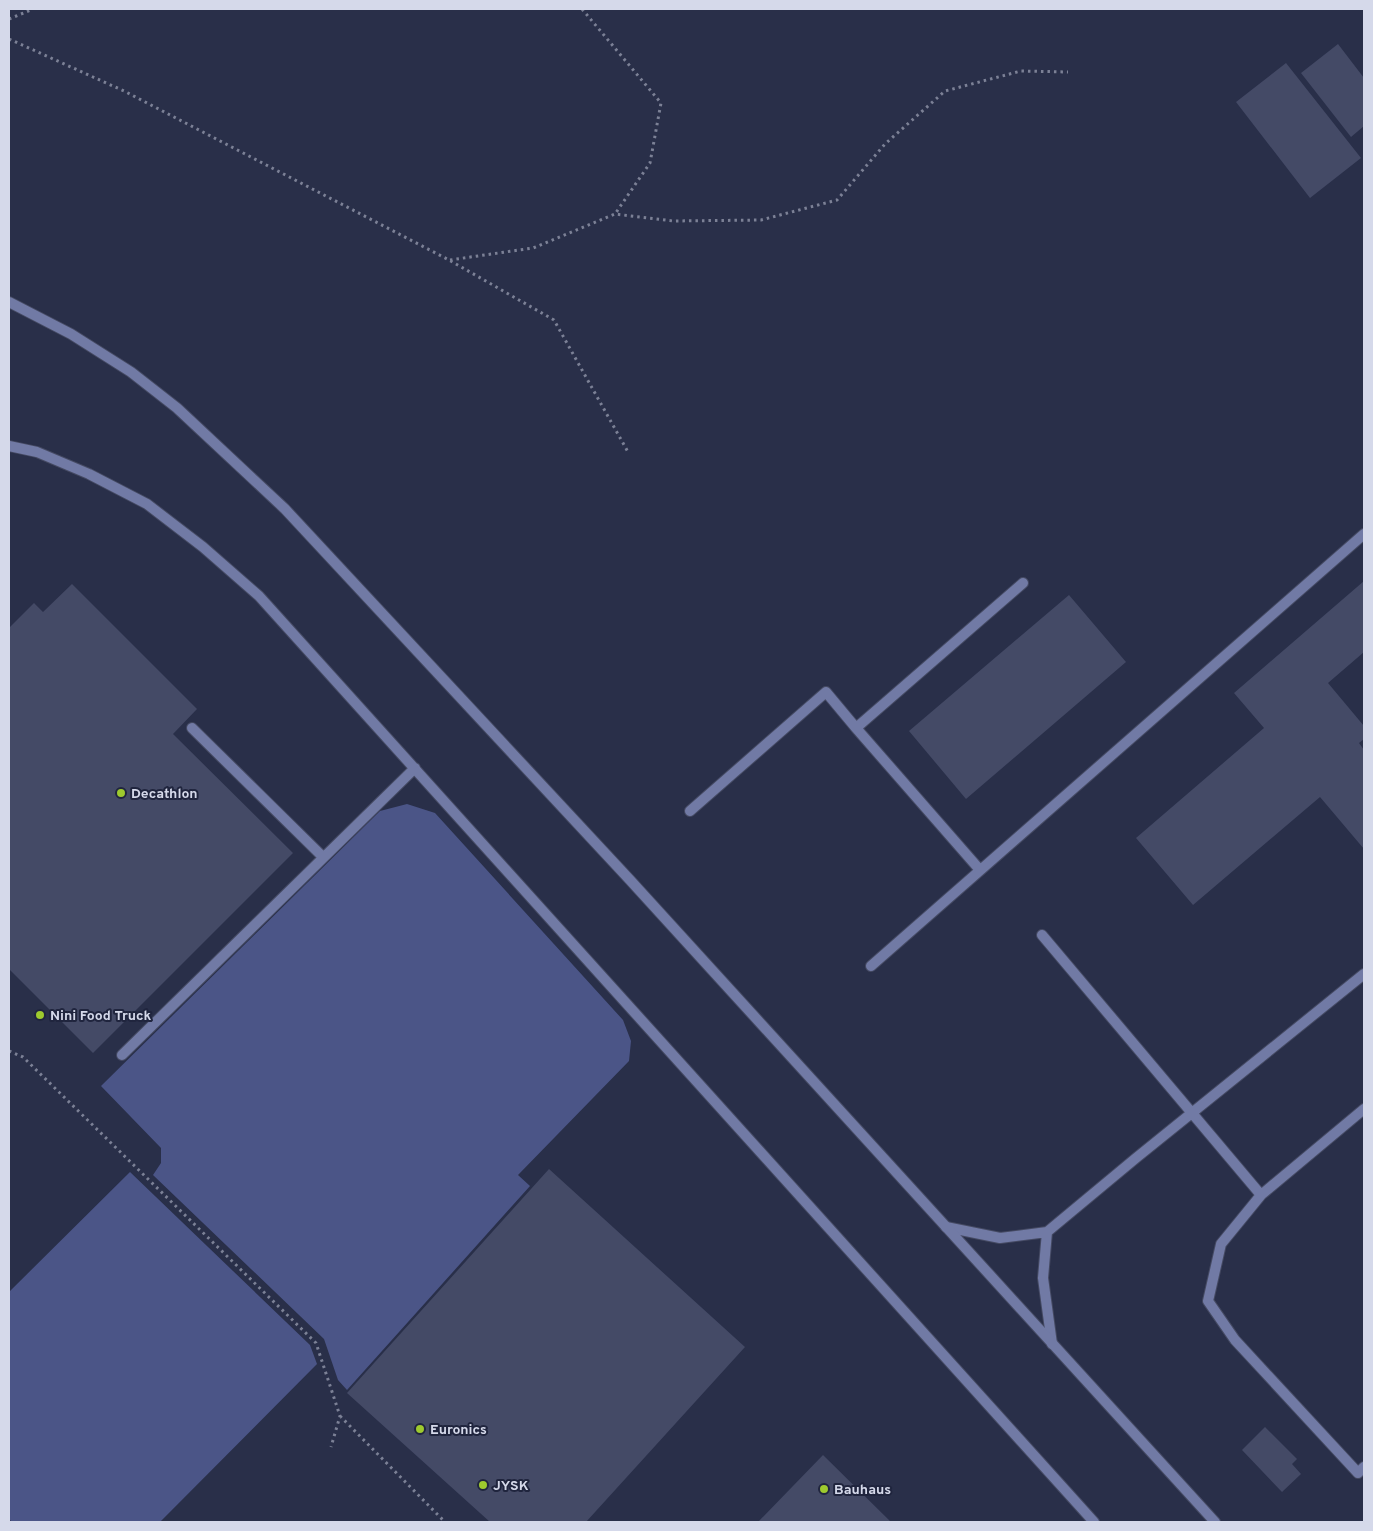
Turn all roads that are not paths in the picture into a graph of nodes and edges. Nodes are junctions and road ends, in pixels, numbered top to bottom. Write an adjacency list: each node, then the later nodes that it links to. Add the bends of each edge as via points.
1 (9, 302): 18 (street, via 71,334 131,372 177,408 285,508 624,873)
2 (9, 446): 7 (street, via 37,452 89,474 146,504 203,547 259,596)
3 (1364, 534): 10 (street)
4 (1023, 583): 6 (street)
5 (192, 728): 9 (street)
6 (856, 728): 8 (street, via 826,692); 10 (street)
7 (415, 768): 9 (street); 22 (street)
8 (690, 811)
9 (324, 857): 14 (street)
10 (980, 870): 12 (street)
11 (1042, 935): 16 (street)
12 (871, 966)
13 (1364, 974): 16 (street)
14 (122, 1055)
15 (1364, 1109): 17 (street)
16 (1193, 1113): 17 (street); 19 (street)
17 (1261, 1195): 21 (street, via 1221,1244 1208,1302 1235,1340)
18 (946, 1227): 19 (street, via 1000,1238); 20 (street)
19 (1047, 1232): 20 (street, via 1043,1278)
20 (1052, 1344): 23 (street)
21 (1362, 1473)
22 (1094, 1522)
23 (1215, 1522)

